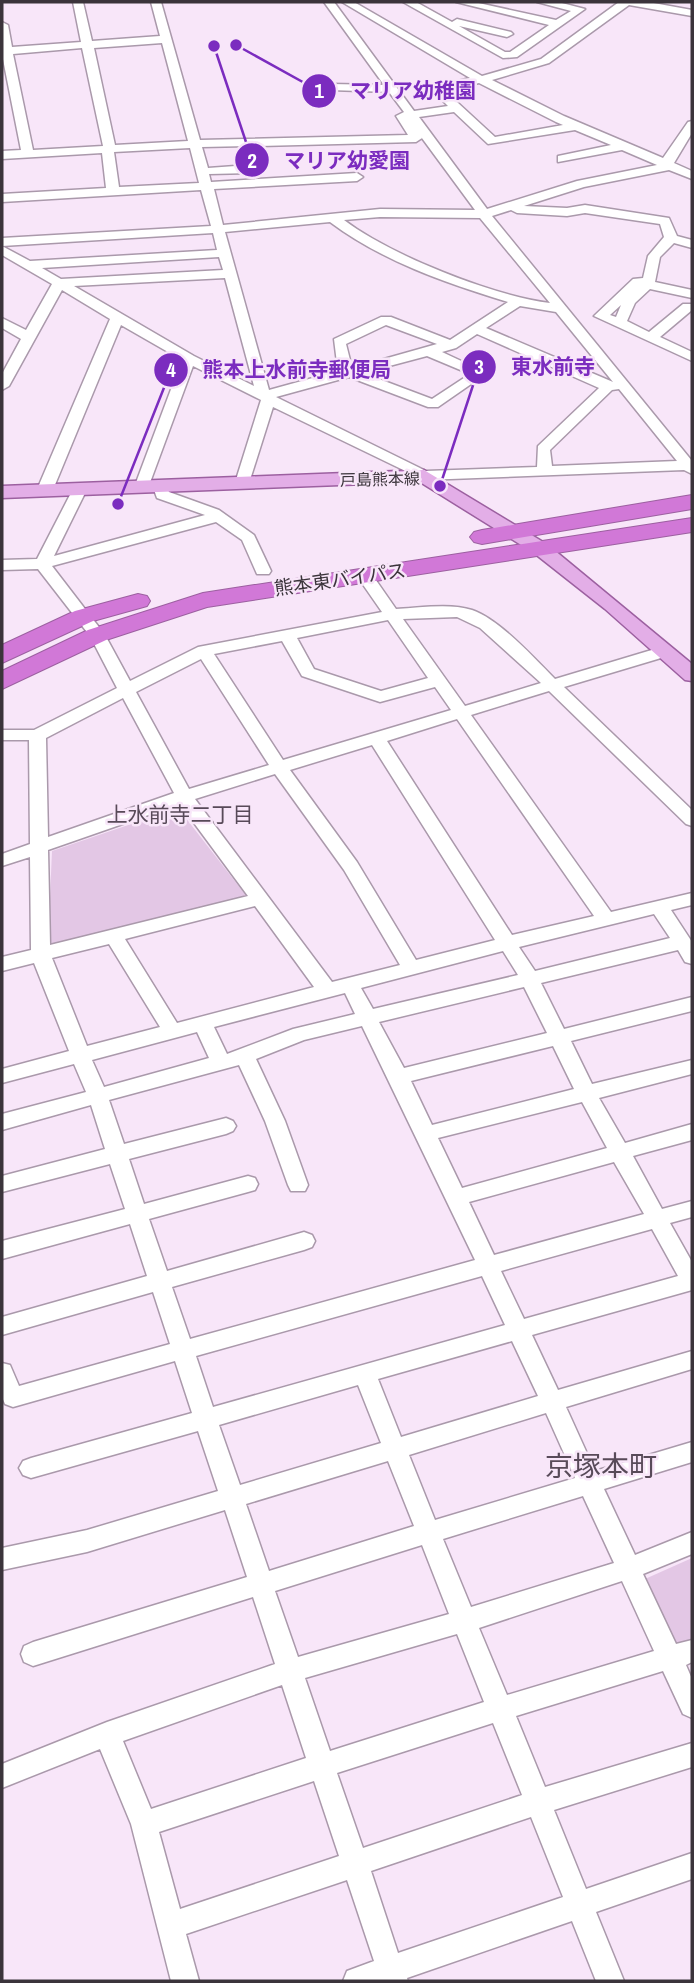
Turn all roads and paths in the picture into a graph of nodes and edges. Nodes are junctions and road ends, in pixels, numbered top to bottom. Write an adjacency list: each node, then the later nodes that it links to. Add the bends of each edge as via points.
1 (78, 2): 20 (street)
2 (156, 2): 18 (street)
3 (329, 2): 27 (street)
4 (352, 2): 10 (street)
5 (443, 2): 12 (street)
6 (461, 2): 13 (street)
7 (542, 2): 15 (street, via 580,9)
8 (626, 2): 25 (street, via 545,61)
9 (632, 2): 11 (street)
10 (396, 9): 12 (street); 24 (street)
11 (692, 13)
12 (429, 14): 16 (street); 17 (street)
13 (531, 18): 15 (street); 16 (street)
14 (2, 24): 23 (street)
15 (559, 24): 21 (street, via 513,55)
16 (507, 34): 21 (street)
17 (473, 38): 19 (street); 21 (street)
18 (166, 39): 20 (street); 33 (street)
19 (461, 43)
20 (87, 45): 23 (street); 35 (street)
21 (488, 46)
22 (449, 48): 24 (street)
23 (5, 51): 36 (street)
24 (436, 53): 25 (street)
25 (480, 79): 28 (street, via 436,89); 30 (street)
26 (330, 87): 27 (street)
27 (392, 89): 29 (street)
28 (455, 108): 29 (street); 30 (street, via 492,141)
29 (411, 117): 32 (street, via 402,117 415,138); 47 (street)
30 (576, 126): 34 (street)
31 (691, 127): 39 (street)
32 (254, 143): 33 (street); 40 (street, via 255,167)
33 (195, 144): 35 (street); 43 (street)
34 (622, 146): 38 (street); 39 (street)
35 (109, 149): 36 (street); 44 (street)
36 (28, 153): 37 (street)
37 (2, 155)
38 (562, 159)
39 (668, 166): 41 (street); 46 (street, via 581,184)
40 (212, 171)
41 (692, 175)
42 (357, 177): 43 (street)
43 (207, 187): 44 (street); 49 (street)
44 (113, 192): 45 (street)
45 (2, 198)
46 (509, 207): 47 (street); 50 (street, via 585,209 665,221)
47 (484, 214): 48 (street, via 380,213); 61 (street)
48 (334, 219): 49 (street); 60 (street, via 380,250)
49 (219, 229): 51 (street); 54 (street)
50 (671, 238): 52 (street); 58 (street, via 653,256 649,281)
51 (2, 242)
52 (692, 244)
53 (2, 250): 55 (street)
54 (225, 253): 55 (street); 56 (street)
55 (28, 265): 57 (street)
56 (231, 274): 57 (street); 76 (street)
57 (59, 283): 63 (street); 67 (street)
58 (641, 286): 59 (street); 62 (street); 65 (street)
59 (690, 301): 68 (street)
60 (517, 302): 61 (street); 66 (street)
61 (564, 313): 62 (street); 75 (street)
62 (601, 316): 65 (street)
63 (117, 318): 72 (street); 84 (street)
64 (2, 322): 67 (street)
65 (620, 323): 68 (street)
66 (477, 329): 69 (street); 75 (street)
67 (28, 337): 74 (street)
68 (651, 337): 71 (street)
69 (451, 345): 70 (street); 73 (street, via 386,320 339,342)
70 (428, 351): 73 (street); 73 (street, via 480,373 433,404)
71 (692, 357)
72 (189, 359): 76 (street); 81 (street)
73 (348, 374): 76 (street)
74 (2, 386)
75 (615, 386): 77 (street); 78 (street, via 543,449)
76 (267, 397): 79 (street); 80 (street)
77 (691, 464): 78 (street)
78 (545, 470): 79 (street)
79 (424, 476): 80 (main road, 戸島熊本線); 87 (main road, 戸島熊本線)
80 (242, 483): 81 (main road, 戸島熊本線)
81 (151, 488): 82 (main road, 戸島熊本線); 86 (street)
82 (79, 491): 84 (main road, 戸島熊本線); 89 (street)
83 (2, 492): 84 (main road, 戸島熊本線)
84 (44, 492)
85 (692, 508): 87 (highway, 熊本東バイパス); 88 (highway, 熊本東バイパス)
86 (219, 516): 89 (street); 91 (street, via 250,538)
87 (515, 532): 88 (main road, 戸島熊本線); 91 (highway, 熊本東バイパス)
88 (541, 549): 92 (highway, 熊本東バイパス); 97 (main road, 戸島熊本線)
89 (42, 564): 90 (street); 94 (street)
90 (2, 565)
91 (263, 571): 94 (highway, 熊本東バイパス, via 208,581)
92 (365, 576): 93 (street); 94 (highway, 熊本東バイパス, via 203,600)
93 (394, 614): 95 (street); 100 (street); 102 (street, via 469,614)
94 (91, 626): 98 (highway, 熊本東バイパス); 101 (highway, 熊本東バイパス); 103 (street)
95 (287, 635): 96 (street); 100 (street, via 308,672 380,697)
96 (204, 651): 103 (street); 108 (street)
97 (665, 651): 99 (main road, 戸島熊本線); 102 (street)
98 (2, 654)
99 (690, 670)
100 (441, 680): 104 (street)
101 (2, 681)
102 (553, 684): 104 (street); 110 (street)
103 (127, 688): 106 (street); 109 (street)
104 (463, 711): 107 (street); 116 (street)
105 (2, 735): 106 (street)
106 (37, 735): 111 (street)
107 (377, 738): 108 (street); 118 (street)
108 (279, 767): 109 (street); 122 (street, via 351,866)
109 (184, 796): 111 (street); 114 (street)
110 (692, 820)
111 (40, 847): 112 (street); 120 (street)
112 (2, 860)
113 (692, 899): 115 (street)
114 (260, 900): 117 (street); 125 (street)
115 (659, 907): 116 (street); 119 (street)
116 (607, 920): 118 (street)
117 (115, 938): 120 (street); 129 (street)
118 (508, 943): 122 (street); 123 (street)
119 (687, 950): 123 (street)
120 (41, 954): 121 (street); 131 (street)
121 (2, 964)
122 (412, 969): 124 (street)
123 (530, 979): 127 (street); 130 (street)
124 (350, 985): 125 (street); 127 (street)
125 (327, 990): 128 (street)
126 (692, 1004): 130 (street)
127 (369, 1018): 132 (street, via 300,1034); 136 (street)
128 (203, 1024): 129 (street); 133 (street)
129 (172, 1031): 131 (street)
130 (558, 1037): 136 (street); 138 (street)
131 (80, 1055): 135 (street); 137 (street)
132 (245, 1056): 133 (street); 147 (street)
133 (221, 1062): 137 (street)
134 (692, 1067): 138 (street)
135 (2, 1076)
136 (399, 1077): 142 (street)
137 (97, 1094): 139 (street); 144 (street)
138 (587, 1094): 142 (street); 143 (street)
139 (2, 1122)
140 (226, 1126): 144 (street)
141 (692, 1132): 143 (street)
142 (425, 1134): 148 (street)
143 (618, 1152): 148 (street); 151 (street)
144 (118, 1156): 145 (street); 150 (street)
145 (2, 1184)
146 (248, 1184): 150 (street)
147 (298, 1185)
148 (455, 1198): 154 (street)
149 (692, 1209): 151 (street)
150 (137, 1215): 153 (street); 155 (street)
151 (656, 1218): 154 (street); 156 (street)
152 (304, 1241): 155 (street)
153 (2, 1250)
154 (485, 1264): 158 (street); 159 (street)
155 (158, 1280): 157 (street); 159 (street)
156 (692, 1281): 158 (street)
157 (2, 1326)
158 (519, 1331): 162 (street); 163 (street)
159 (181, 1348): 161 (street, via 13,1397); 164 (street)
160 (692, 1360): 163 (street)
161 (2, 1372)
162 (364, 1373): 164 (street); 165 (street)
163 (552, 1402): 165 (street); 168 (street)
164 (205, 1418): 167 (street); 169 (street)
165 (395, 1449): 169 (street); 170 (street)
166 (692, 1452): 168 (street)
167 (31, 1468)
168 (588, 1482): 170 (street); 173 (street)
169 (234, 1498): 172 (street, via 87,1541); 174 (street)
170 (428, 1531): 174 (street); 175 (street)
171 (692, 1543): 173 (street)
172 (2, 1559)
173 (629, 1571): 175 (street); 177 (street)
174 (263, 1583): 176 (street); 178 (street)
175 (464, 1619): 178 (street); 180 (street)
176 (33, 1654)
177 (681, 1654): 179 (street); 180 (street)
178 (289, 1671): 181 (street); 183 (street)
179 (692, 1706)
180 (500, 1709): 183 (street); 185 (street)
181 (107, 1734): 184 (street); 186 (street)
182 (692, 1755): 185 (street)
183 (324, 1767): 186 (street); 187 (street)
184 (2, 1776)
185 (538, 1802): 187 (street); 189 (street)
186 (144, 1824): 190 (street)
187 (354, 1864): 190 (street); 191 (street)
188 (692, 1866): 189 (street)
189 (579, 1905): 191 (street); 194 (street)
190 (169, 1926): 192 (street)
191 (391, 1976): 193 (street)
192 (185, 1981)
193 (357, 1981)
194 (610, 1981)

